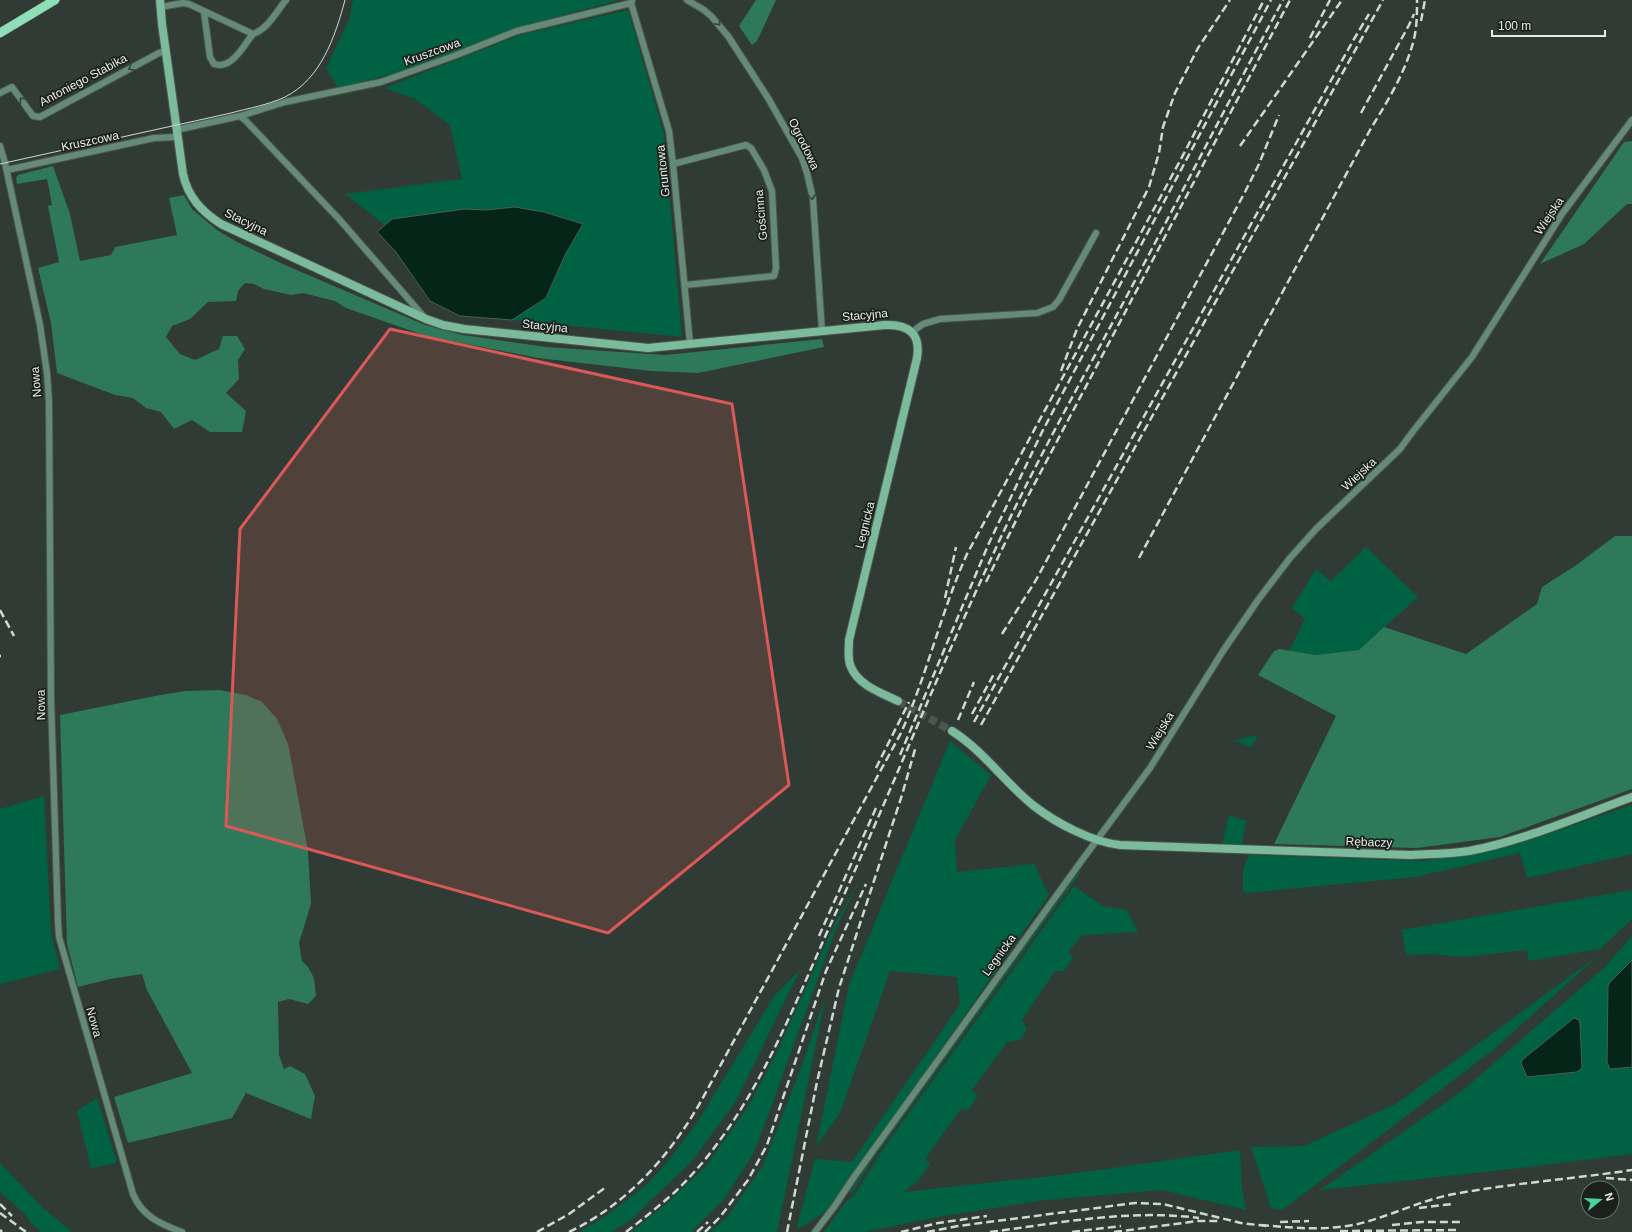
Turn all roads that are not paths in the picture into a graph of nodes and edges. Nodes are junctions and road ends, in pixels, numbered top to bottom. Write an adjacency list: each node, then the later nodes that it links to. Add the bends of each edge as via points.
1 (55, 0): 8 (main road)
2 (286, 0): 9 (street, via 264,28)
3 (686, 0): 21 (street, Ogrodowa, one-way to 21, via 704,10 728,36 768,98 802,158 813,199)
4 (190, 2): 6 (street); 7 (street)
5 (632, 2): 12 (street, Kruszcowa, via 517,31 381,82 285,102); 16 (street, Gruntowa, via 668,126)
6 (161, 4): 10 (street)
7 (204, 12): 9 (street); 9 (street, via 210,57 214,64 231,62)
8 (0, 33)
9 (253, 34)
10 (166, 51): 11 (street, Antoniego Stabika, one-way to 11, via 159,52 40,117 33,116 12,87); 14 (street)
11 (0, 93)
12 (240, 116): 14 (street, Kruszcowa); 20 (street, via 339,219)
13 (1632, 120): 27 (street, Wiejska, via 1562,214 1472,357 1400,449 1316,529 1258,600 1150,768)
14 (177, 133): 17 (street, Kruszcowa); 20 (street, Stacyjna, via 185,184 196,205 207,215 221,224)
15 (0, 146): 17 (street, Nowa)
16 (674, 164): 19 (street, Gruntowa); 19 (street, Gościnna, via 746,145 751,148 764,170 772,191 776,268 774,276)
17 (7, 170): 28 (street, Nowa, via 40,324 49,402 51,700 59,937 133,1194 151,1218)
18 (1096, 233): 22 (street, via 1053,306 1037,313 932,321)
19 (685, 285): 23 (street, Gruntowa)
20 (426, 319): 23 (street, Stacyjna, via 464,329 648,348)
21 (822, 332): 22 (street, Stacyjna, via 893,325 903,326); 23 (street, Stacyjna)
22 (912, 332): 24 (street, Legnicka, via 918,343 917,358 849,640 848,655 850,667 860,681)
23 (690, 344)
24 (898, 701)
25 (952, 731): 27 (street, via 966,740 1033,806)
26 (1632, 797): 27 (street, Rębaczy, via 1536,832 1469,850 1443,854 1118,845)
27 (1097, 840): 29 (street, Legnicka)
28 (182, 1232)
29 (815, 1232)

